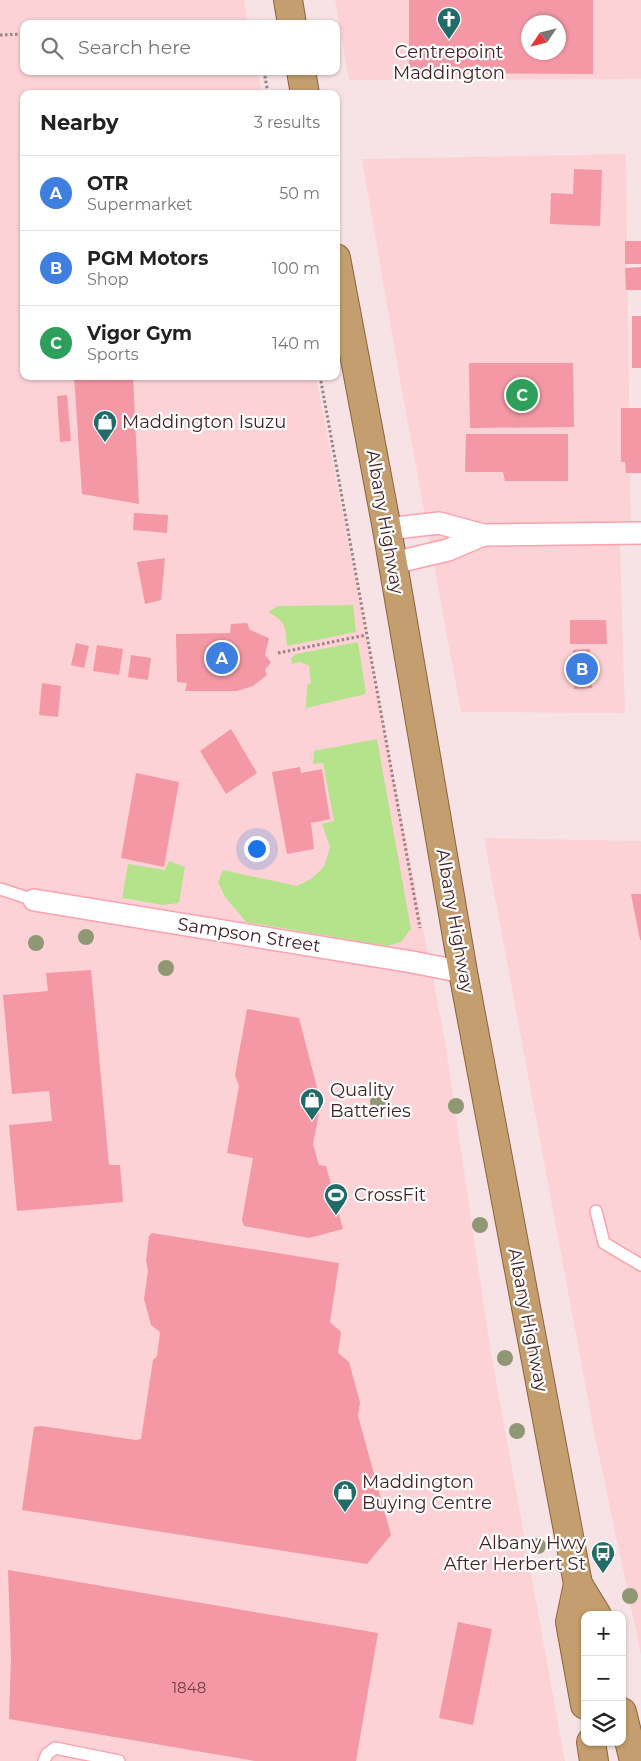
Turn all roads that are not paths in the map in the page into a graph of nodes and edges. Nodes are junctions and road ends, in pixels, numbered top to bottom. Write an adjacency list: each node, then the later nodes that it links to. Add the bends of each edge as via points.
1 (288, 0): 2 (highway)
2 (291, 20)
3 (302, 75): 4 (highway)
4 (304, 90)
5 (340, 279): 6 (highway, Albany Highway)
6 (387, 529): 8 (street, via 439,523); 9 (highway, Albany Highway)
7 (641, 533): 8 (street)
8 (483, 535): 9 (street, via 448,550)
9 (393, 563): 12 (highway, Albany Highway)
10 (0, 889): 11 (lane)
11 (34, 900): 12 (street, Sampson Street)
12 (463, 972): 15 (highway, Albany Highway)
13 (596, 1211): 14 (lane, via 604,1243)
14 (641, 1264)
15 (578, 1584): 16 (highway, Albany Highway); 17 (highway, Albany Highway, via 570,1622)
16 (595, 1611)
17 (584, 1701)
18 (626, 1728): 23 (highway)
19 (592, 1746): 22 (highway)
20 (44, 1761): 21 (lane, via 55,1748)
21 (119, 1761)
22 (594, 1761)
23 (634, 1761)

